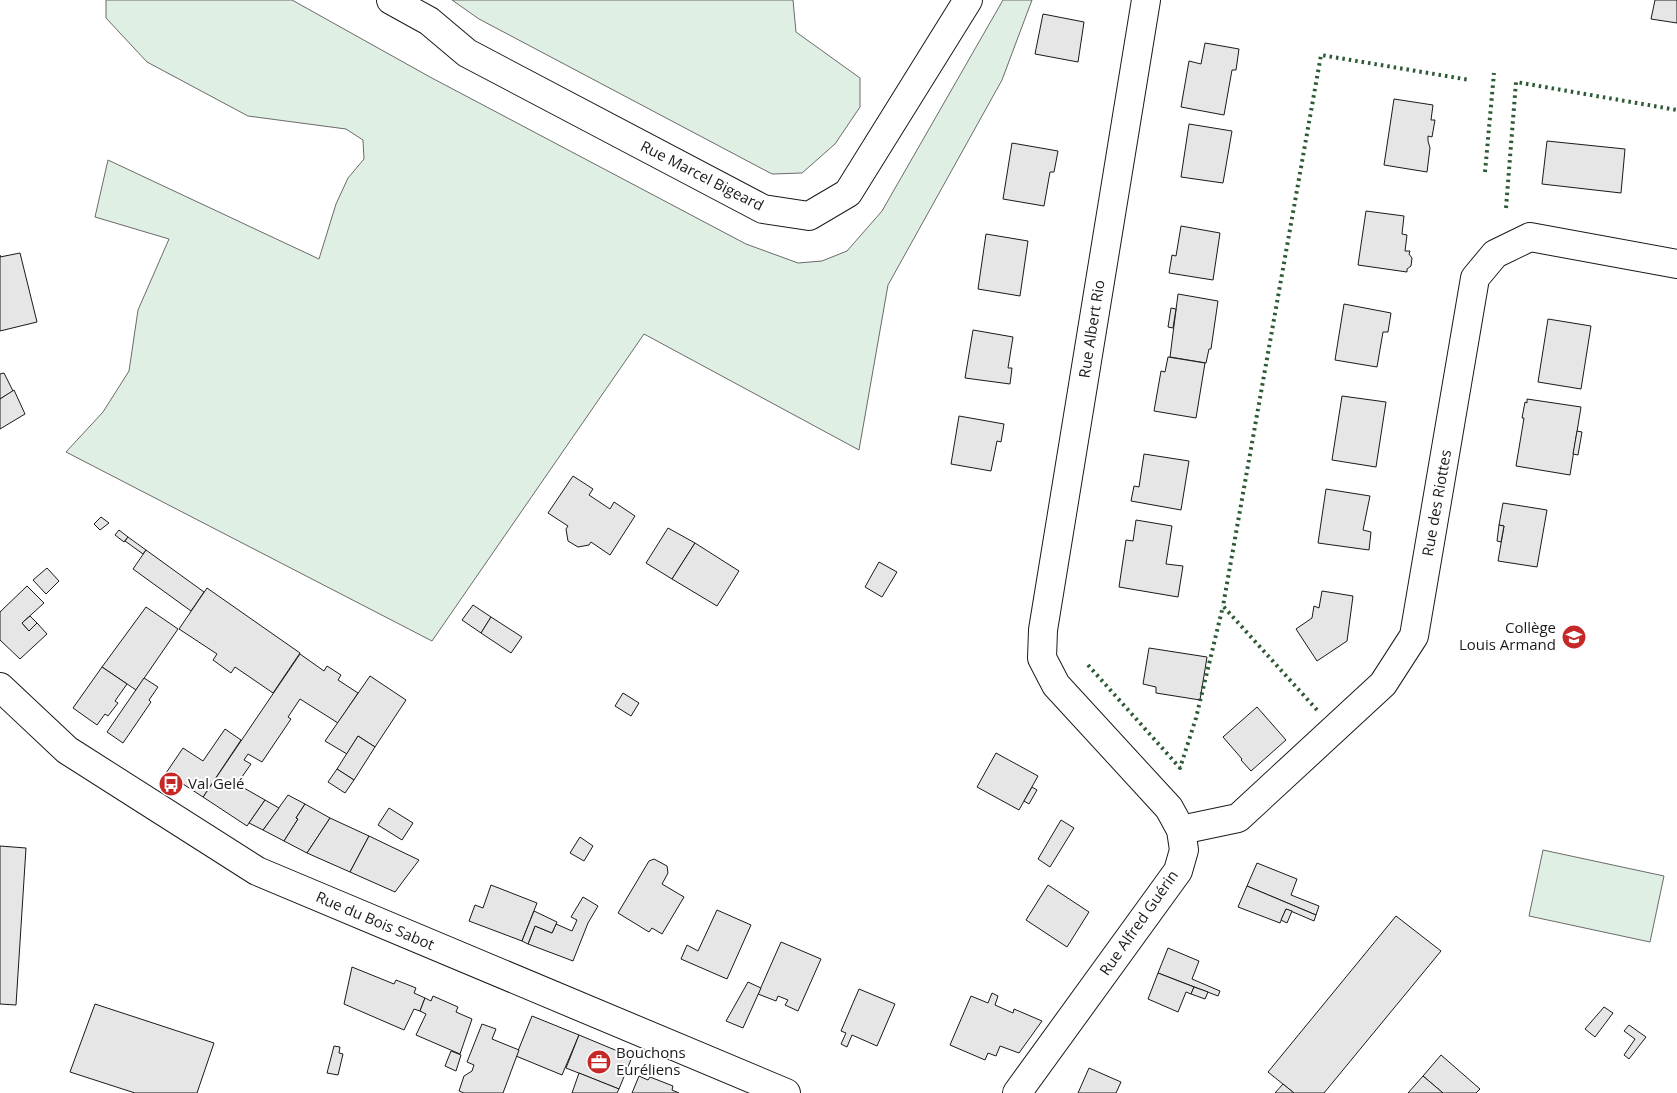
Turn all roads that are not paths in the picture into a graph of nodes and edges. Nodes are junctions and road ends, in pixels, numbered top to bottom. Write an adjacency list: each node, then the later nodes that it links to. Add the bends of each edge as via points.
1 (391, 0): 2 (street, Rue Marcel Bigeard, via 429,21 467,53 763,209 809,216 848,193)
2 (968, 0)
3 (1146, 0): 5 (street, Rue Albert Rio, via 1043,630)
4 (1677, 264): 7 (street, Rue des Riottes, via 1530,237 1495,254 1475,278 1414,636 1383,684 1238,818)
5 (1042, 658): 7 (street, Rue Alfred Guérin, via 1056,685 1169,808)
6 (0, 687): 8 (street, Rue du Bois Sabot, via 67,750 257,871)
7 (1181, 830): 9 (street, Rue Alfred Guérin, via 1184,850 1178,871)
8 (786, 1093)
9 (1017, 1093)

